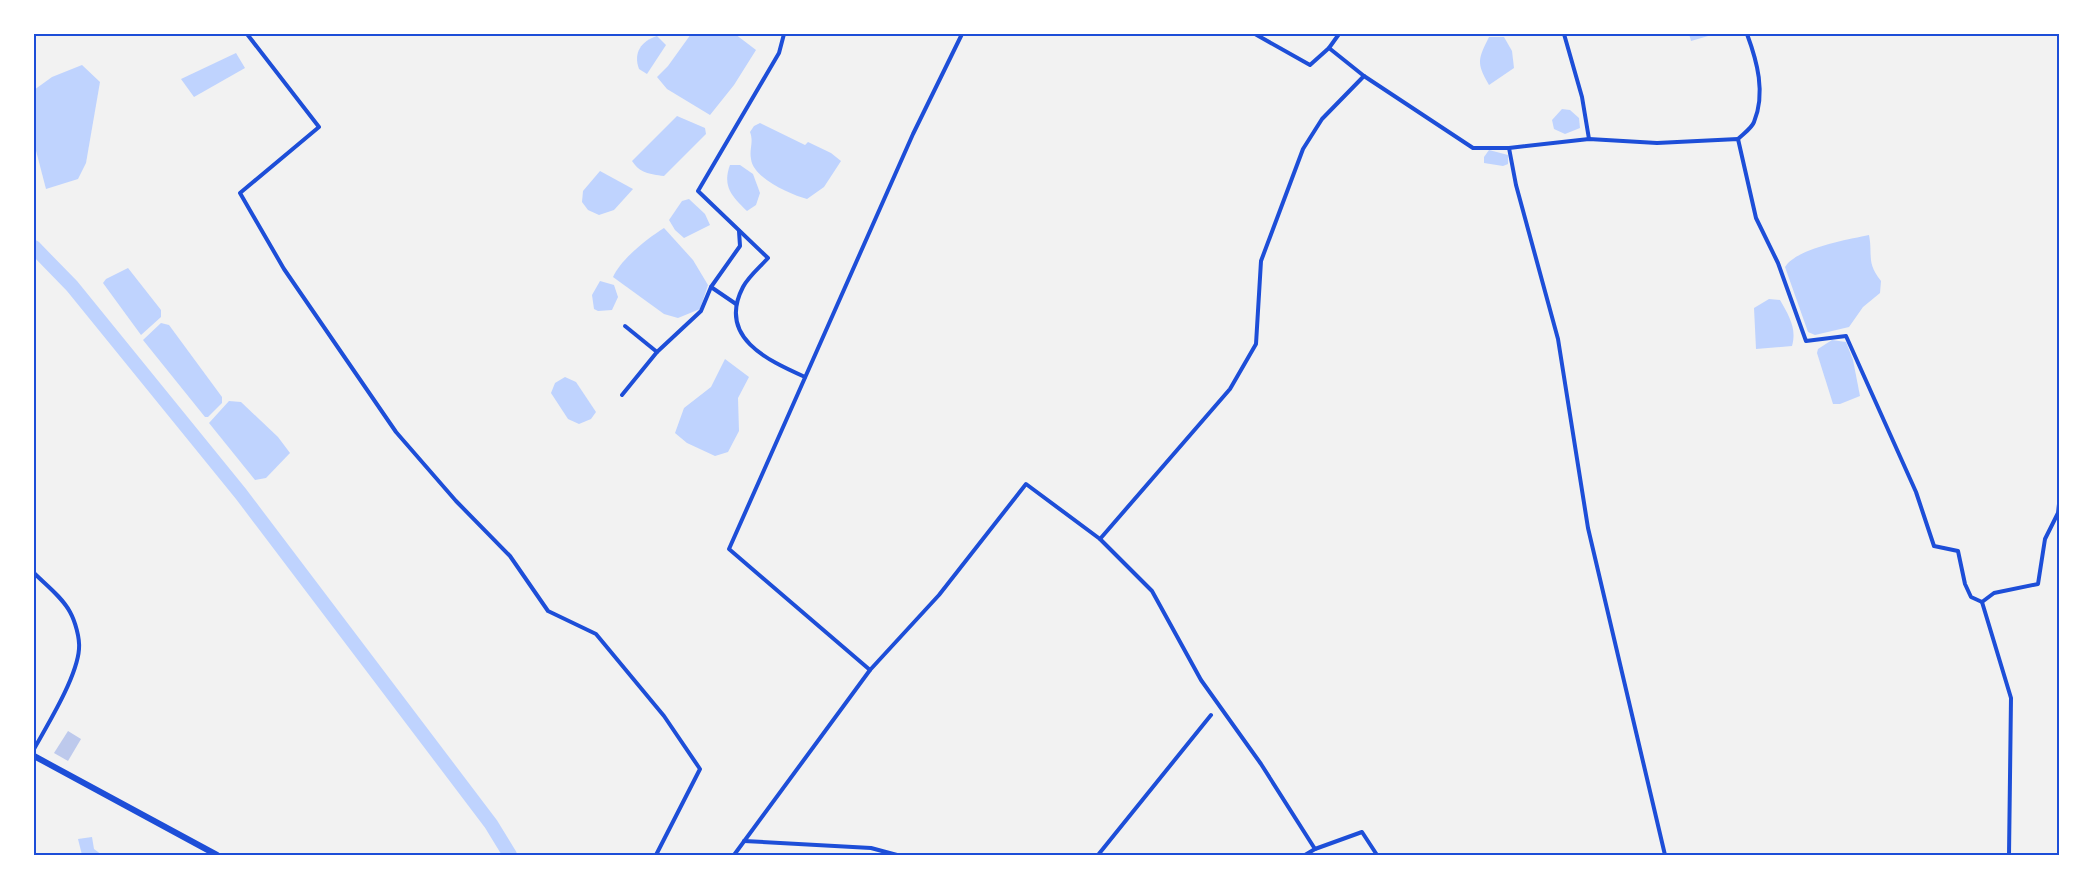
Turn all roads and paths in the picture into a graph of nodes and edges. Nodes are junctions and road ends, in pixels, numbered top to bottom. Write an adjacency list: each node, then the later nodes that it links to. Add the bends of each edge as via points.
1 (247, 34): 31 (street, via 319,126 240,193 284,270 396,432 456,501 510,556 548,611 596,634 664,716 700,770)
2 (784, 34): 13 (street, via 779,53 698,191)
3 (962, 34): 18 (street, via 913,134)
4 (1255, 34): 8 (street, via 1310,65)
5 (1339, 34): 8 (street)
6 (1564, 34): 10 (street, via 1582,97)
7 (1747, 34): 11 (street, via 1758,64 1759,96 1754,124)
8 (1329, 48): 9 (street)
9 (1364, 76): 12 (street, via 1473,148); 21 (street, via 1322,119 1304,149 1261,261 1256,344 1234,382)
10 (1589, 139): 11 (street, via 1657,143); 12 (street)
11 (1738, 139): 23 (street, via 1756,218 1778,263 1806,341 1846,336 1916,492 1934,546 1958,551 1971,597)
12 (1509, 148): 37 (street, via 1558,339 1588,528)
13 (738, 231): 14 (street, via 740,246); 15 (street, via 768,258 743,286)
14 (711, 287): 15 (street); 17 (street, via 701,311)
15 (736, 304): 18 (street, via 734,311 738,329 755,351)
16 (625, 326): 17 (street)
17 (657, 352): 19 (street)
18 (805, 377): 24 (street, via 729,549)
19 (622, 395)
20 (2059, 504): 23 (street, via 2045,539 2038,584 1994,594)
21 (1100, 539): 24 (street, via 1026,484 939,595); 29 (street, via 1152,591 1201,680)
22 (34, 573): 26 (street, via 66,605 80,643 76,664)
23 (1982, 602): 38 (street, via 2011,698)
24 (870, 670): 28 (street)
25 (1211, 715): 34 (street)
26 (34, 750)
27 (34, 756): 30 (highway)
28 (744, 841): 32 (street); 33 (street, via 871,848)
29 (1315, 848): 35 (street); 36 (street, via 1362,832)
30 (217, 855)
31 (656, 855)
32 (734, 855)
33 (896, 855)
34 (1098, 855)
35 (1305, 855)
36 (1377, 855)
37 (1665, 855)
38 (2009, 855)

